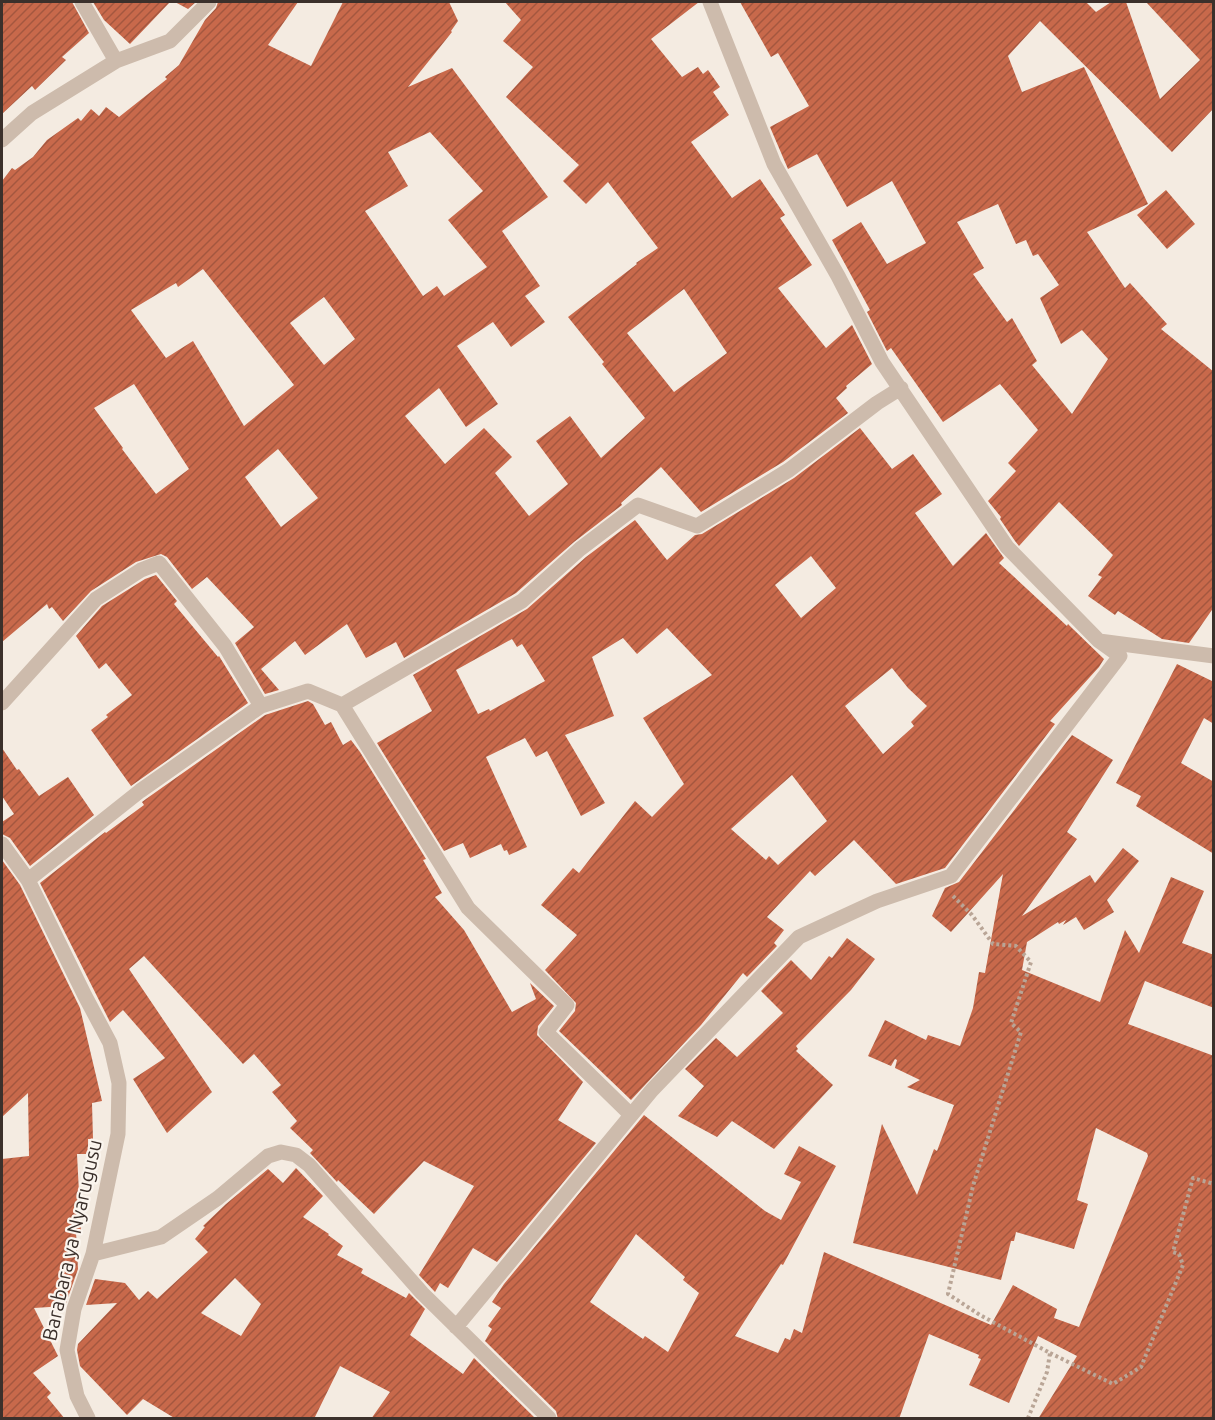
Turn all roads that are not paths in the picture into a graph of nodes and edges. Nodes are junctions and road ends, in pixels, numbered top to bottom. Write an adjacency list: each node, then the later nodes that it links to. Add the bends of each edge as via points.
1 (82, 2): 4 (street)
2 (209, 2): 4 (street, via 170,41)
3 (710, 2): 6 (street, via 774,164 882,362)
4 (116, 61): 5 (street, via 32,113)
5 (2, 140)
6 (901, 388): 7 (street, via 1007,547); 10 (street, via 789,470 697,526 638,505 580,549 522,601)
7 (1099, 641): 8 (street); 14 (street, via 1120,656 951,876 877,902 799,937)
8 (1214, 656)
9 (2, 703): 11 (street, via 96,599 159,563 225,646)
10 (342, 705): 11 (street, via 308,691); 14 (street, via 468,908 567,1005 546,1032)
11 (261, 706): 13 (street, via 140,791)
12 (2, 844): 13 (street, Barabara ya Nyarugusu)
13 (28, 880): 15 (street, Barabara ya Nyarugusu, via 110,1043 118,1083 118,1134)
14 (631, 1115): 16 (street)
15 (93, 1254): 16 (street, via 160,1237 218,1198 268,1156 281,1152 296,1155); 17 (street, Barabara ya Nyarugusu, via 74,1309 67,1350 77,1396)
16 (456, 1327): 18 (street)
17 (88, 1419)
18 (549, 1419)

